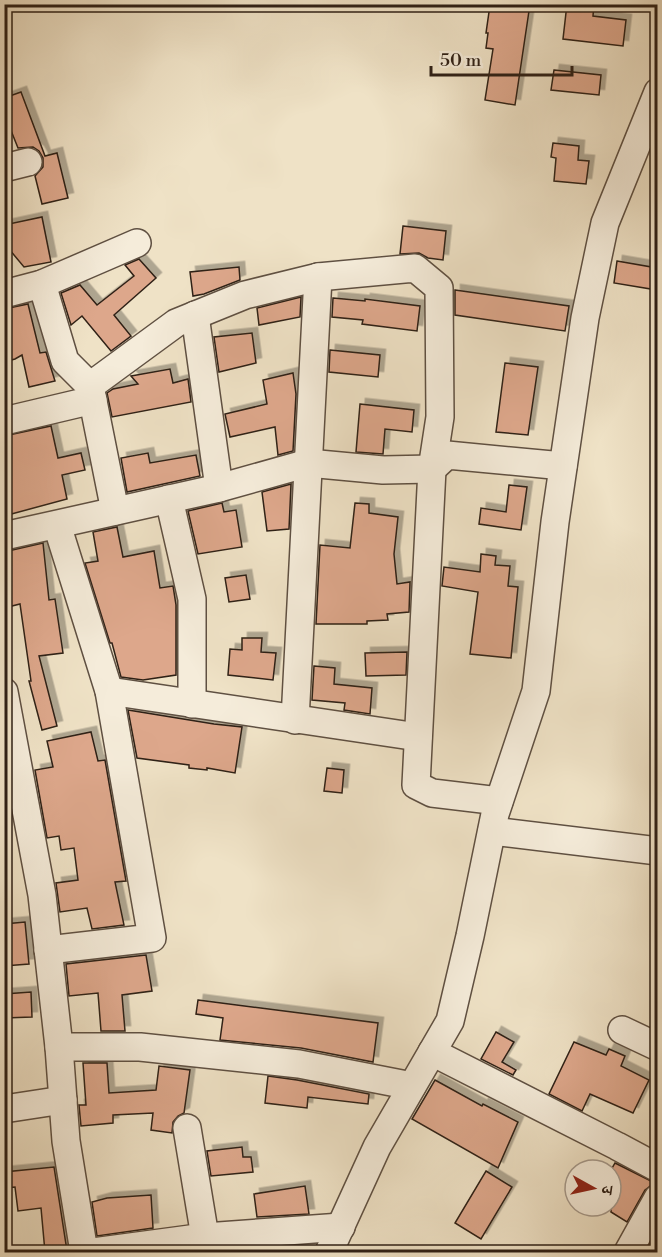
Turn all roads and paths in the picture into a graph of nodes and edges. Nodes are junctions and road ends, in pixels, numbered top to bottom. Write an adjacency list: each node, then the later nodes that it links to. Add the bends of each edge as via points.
1 (657, 92): 2 (street)
2 (648, 142): 11 (street, via 605,223 585,318)
3 (137, 243): 5 (street)
4 (318, 278): 7 (street, via 245,295); 10 (street); 12 (street, via 415,267 439,288 440,417)
5 (42, 284): 6 (street); 8 (street, via 65,361)
6 (4, 294)
7 (195, 315): 8 (street, via 176,323); 13 (street)
8 (91, 393): 9 (street); 15 (street)
9 (4, 421)
10 (308, 463): 12 (street, via 383,470); 13 (street); 21 (street)
11 (563, 466): 12 (street, via 447,456); 23 (street, via 536,692)
12 (432, 469): 22 (street)
13 (219, 488): 14 (street)
14 (168, 499): 15 (street); 20 (street, via 192,599)
15 (114, 512): 16 (street)
16 (57, 525): 17 (street); 18 (street)
17 (4, 536)
18 (109, 691): 20 (street); 26 (street, via 152,938)
19 (4, 692): 26 (street, via 42,895)
20 (192, 704): 21 (street)
21 (295, 720): 22 (street)
22 (418, 737): 23 (street, via 416,785 432,793)
23 (499, 801): 24 (street)
24 (492, 831): 25 (street); 30 (street, via 450,1021)
25 (657, 851)
26 (48, 951): 28 (street)
27 (622, 1030): 29 (street)
28 (58, 1047): 31 (street, via 140,1047 299,1064); 32 (street)
29 (657, 1047)
30 (432, 1052): 31 (street); 35 (street)
31 (412, 1086): 37 (street, via 377,1147)
32 (63, 1100): 33 (street); 40 (street)
33 (4, 1110)
34 (187, 1128): 38 (street)
35 (657, 1168)
36 (657, 1198): 39 (street)
37 (341, 1227): 38 (street); 42 (street)
38 (205, 1237): 41 (street)
39 (639, 1249)
40 (84, 1252)
41 (93, 1252)
42 (329, 1252)

